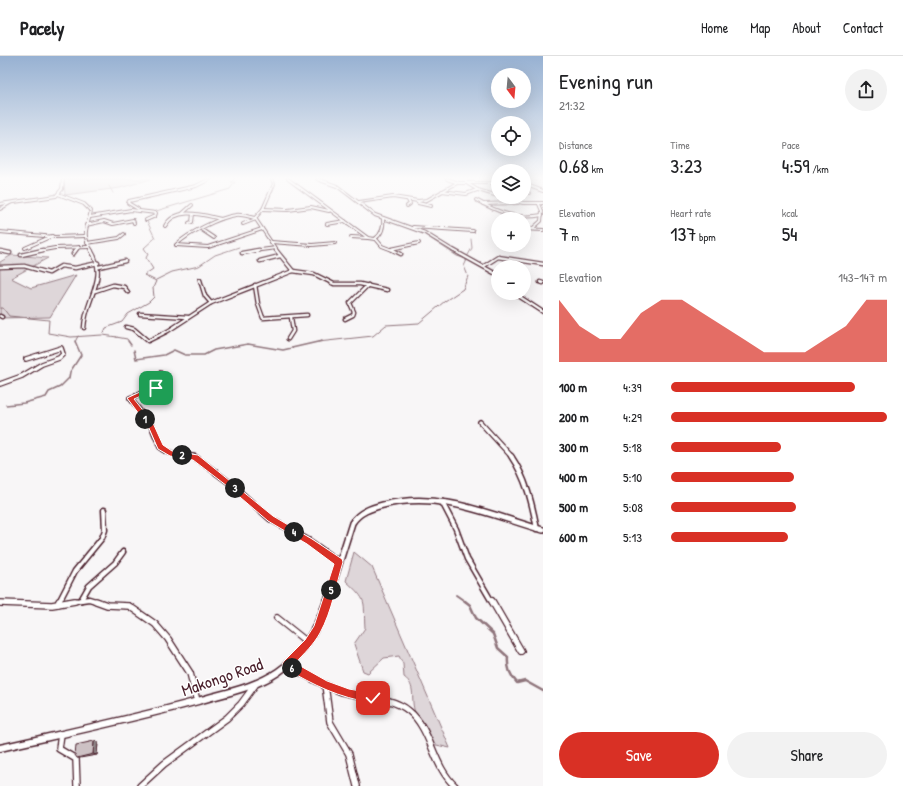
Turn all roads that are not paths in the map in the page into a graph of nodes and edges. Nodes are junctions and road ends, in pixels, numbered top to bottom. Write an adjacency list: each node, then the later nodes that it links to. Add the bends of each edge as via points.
1 (91, 213): 11 (street)
2 (114, 213): 11 (street)
3 (156, 213): 15 (street)
4 (260, 213): 14 (street)
5 (333, 213): 16 (street)
6 (372, 213): 12 (street)
7 (503, 213): 10 (street, via 527,218)
8 (182, 214): 9 (street); 22 (street, via 169,217)
9 (194, 214): 13 (street); 18 (street, via 193,221)
10 (542, 215): 25 (street, via 540,222)
11 (90, 217): 21 (street)
12 (383, 218): 23 (street); 36 (street, via 384,225)
13 (221, 219): 14 (street, via 238,214); 26 (street)
14 (256, 219): 19 (street); 24 (street)
15 (146, 220)
16 (345, 221): 20 (street); 35 (street)
17 (134, 223): 21 (street, via 133,220 114,224 104,221)
18 (189, 223)
19 (243, 224)
20 (327, 224)
21 (86, 225): 32 (street)
22 (165, 226)
23 (408, 226): 28 (street); 57 (street)
24 (262, 229): 26 (street, via 205,248 176,245); 37 (street)
25 (532, 229): 27 (street)
26 (202, 230): 34 (street)
27 (543, 230)
28 (473, 231)
29 (0, 232): 31 (street)
30 (124, 234): 39 (street, via 119,238)
31 (52, 236): 32 (street); 43 (street)
32 (85, 236): 39 (street)
33 (351, 237): 35 (street)
34 (214, 238)
35 (368, 238): 36 (street)
36 (376, 239): 45 (street, via 382,246)
37 (271, 242): 38 (street, via 312,245); 44 (street)
38 (335, 242)
39 (87, 243): 42 (street)
40 (419, 243): 45 (street)
41 (80, 247): 42 (street); 49 (street); 51 (street, via 55,248)
42 (89, 247): 56 (street)
43 (25, 248)
44 (276, 248): 48 (street); 52 (street)
45 (391, 249): 50 (street)
46 (0, 251): 47 (street)
47 (10, 252)
48 (242, 253)
49 (73, 254)
50 (401, 254)
51 (21, 255)
52 (280, 256): 54 (street); 62 (street)
53 (125, 261): 56 (street)
54 (260, 261)
55 (543, 264): 57 (street, via 498,257)
56 (98, 265): 59 (street, via 75,268 60,266 48,273 27,266); 67 (street)
57 (484, 266): 60 (street)
58 (0, 267): 59 (street)
59 (5, 267): 61 (street)
60 (491, 270)
61 (0, 271)
62 (293, 271): 64 (street); 65 (street, via 314,274 334,284)
63 (200, 280): 70 (street, via 205,296)
64 (255, 285): 70 (street); 75 (street, via 263,318)
65 (368, 286): 66 (street); 76 (street, via 351,302 353,315)
66 (387, 290)
67 (95, 291): 68 (street, via 117,285 124,286); 78 (street, via 84,316)
68 (128, 292)
69 (525, 300): 71 (street)
70 (211, 303): 74 (street)
71 (543, 312)
72 (140, 314): 74 (street)
73 (307, 315): 75 (street)
74 (189, 317): 77 (street, via 168,332 148,341 134,329)
75 (291, 317): 79 (street, via 293,331)
76 (345, 318)
77 (126, 327)
78 (84, 328)
79 (288, 339)
80 (26, 359): 82 (street, via 54,349 62,349 63,354 59,358)
81 (160, 373): 89 (street, via 162,383 159,386 130,398 151,425 160,447 170,453 195,457 230,483 270,519 310,541)
82 (0, 384)
83 (480, 422): 86 (street, via 504,447 516,465 530,497)
84 (442, 501): 86 (street, Makongo Road); 89 (street, Makongo Road, via 391,503 358,516 349,530); 95 (street, via 467,559)
85 (104, 510): 92 (street, via 105,530 102,538 75,571)
86 (537, 528): 87 (street, Makongo Road)
87 (543, 530)
88 (123, 552): 90 (street, via 89,586)
89 (339, 562): 94 (street, Makongo Road, via 325,610)
90 (81, 600): 92 (street); 99 (street, via 129,606 155,624 190,673)
91 (0, 603): 92 (street)
92 (58, 604)
93 (277, 618): 94 (street)
94 (308, 643): 96 (street, Makongo Road)
95 (521, 651)
96 (287, 664): 97 (street, Makongo Road); 98 (street)
97 (257, 682): 99 (street, Makongo Road); 103 (street, via 227,718 164,764)
98 (325, 685): 104 (street, via 329,717 333,729 349,754); 105 (street, via 349,694 384,700 406,710 416,720 445,775)
99 (197, 701): 100 (street, Makongo Road)
100 (61, 734): 101 (street, Makongo Road); 102 (street, via 59,749 76,759)
101 (0, 748)
102 (78, 786)
103 (140, 786)
104 (356, 786)
105 (455, 786)

